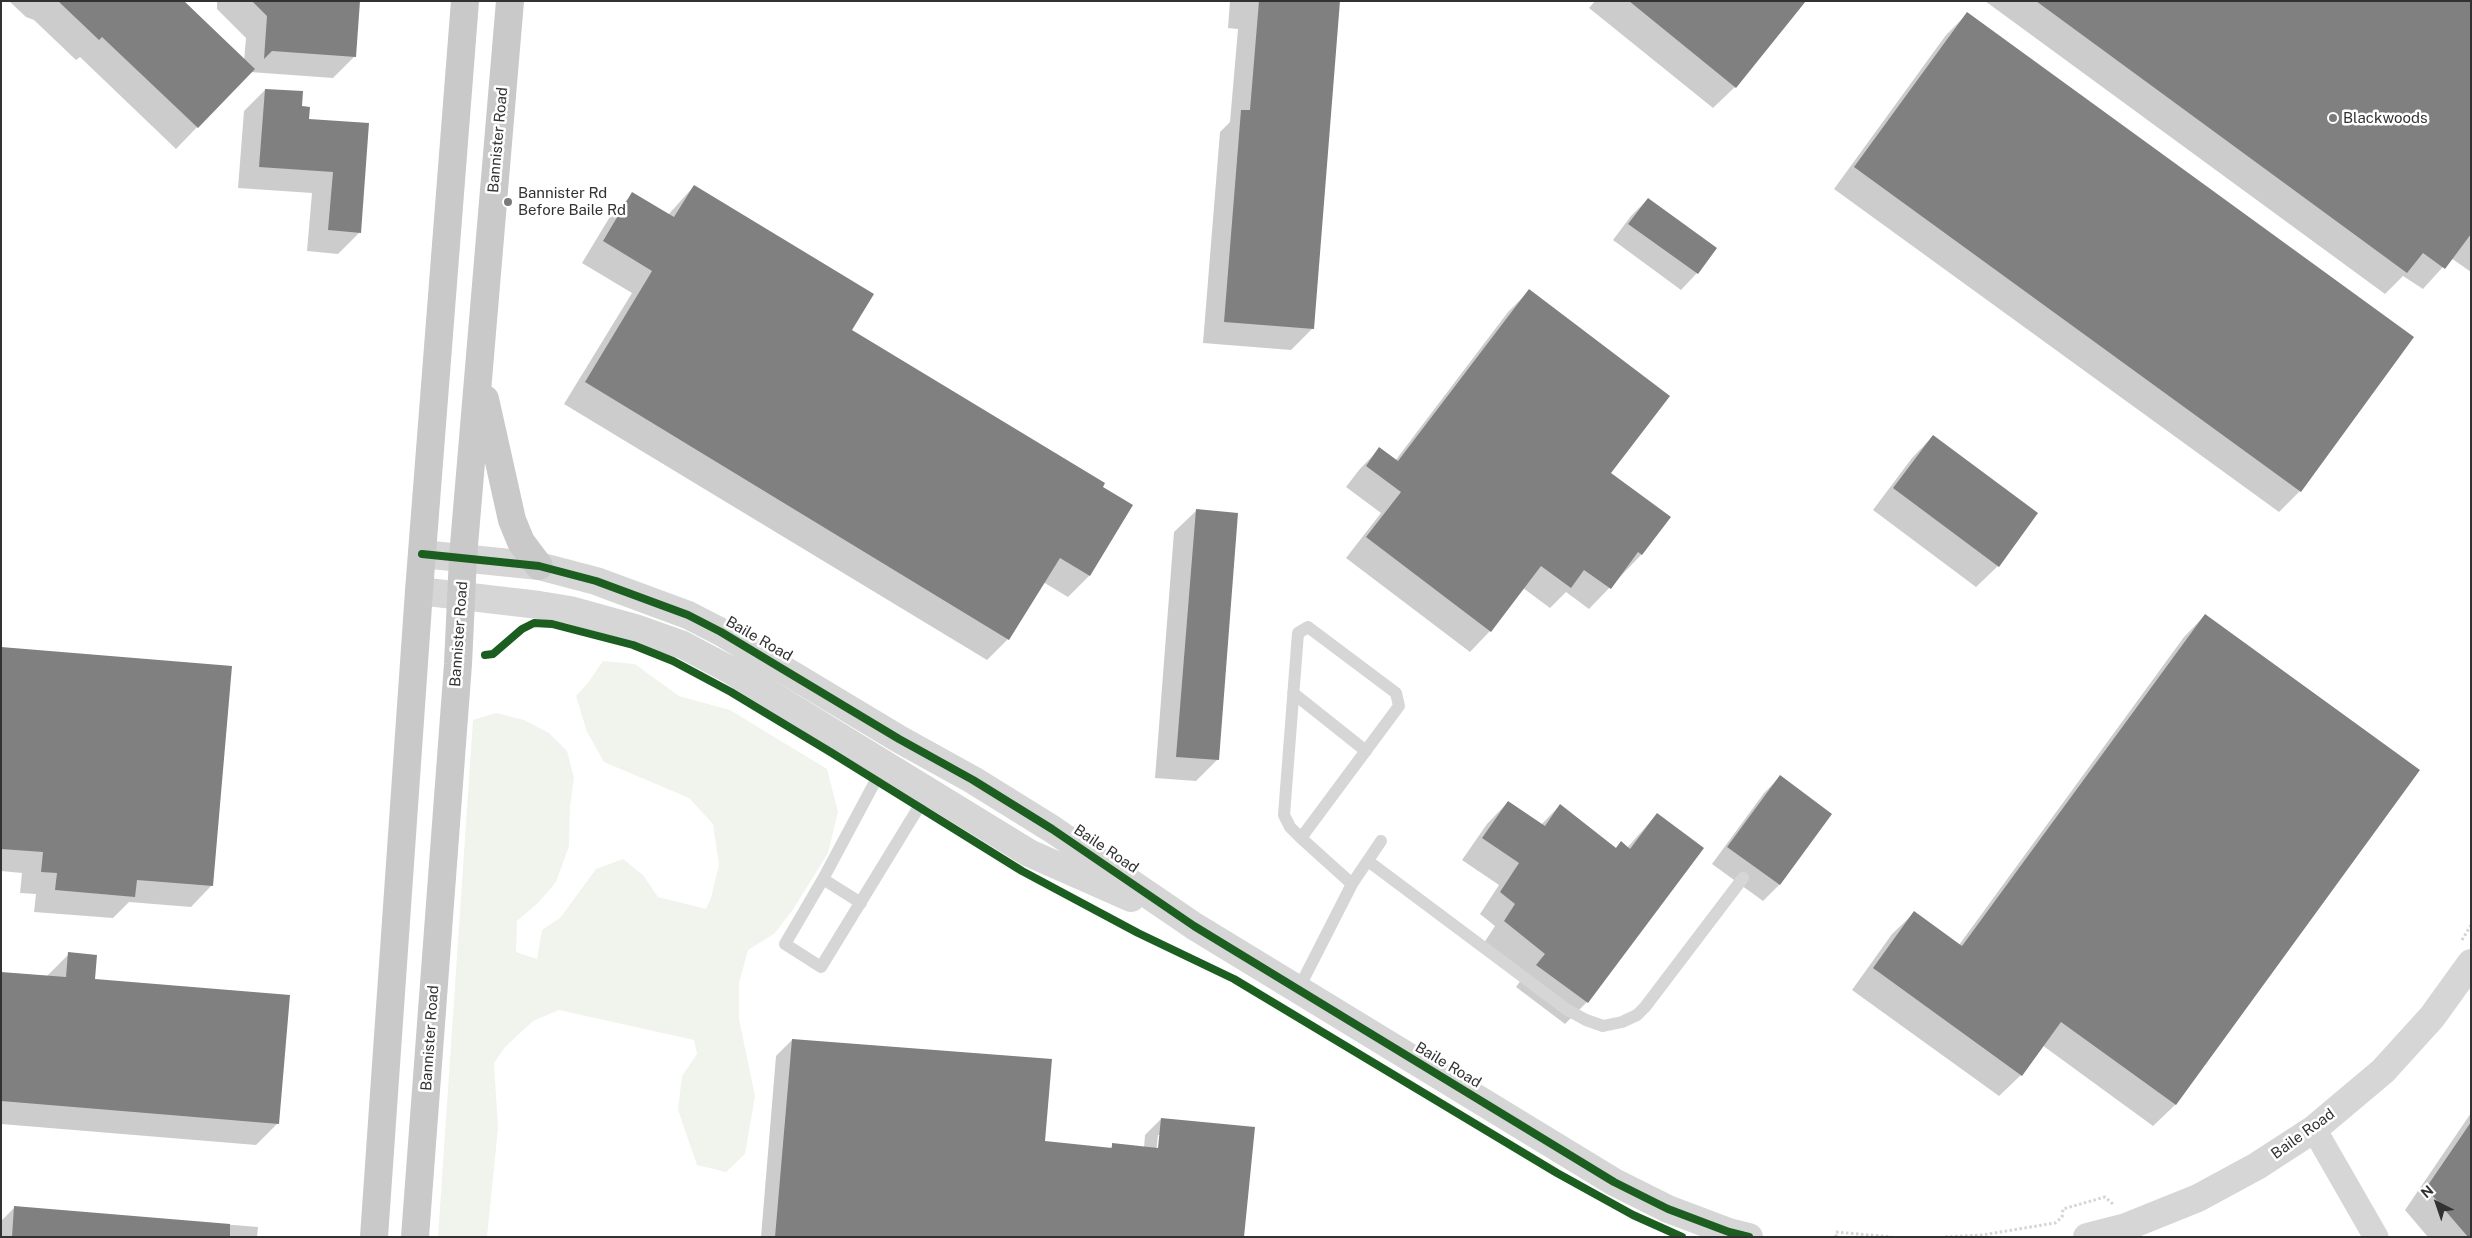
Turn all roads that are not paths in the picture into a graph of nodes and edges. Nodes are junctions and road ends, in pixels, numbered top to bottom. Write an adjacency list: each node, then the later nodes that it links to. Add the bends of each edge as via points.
1 (465, 1): 4 (main road)
2 (510, 1): 3 (main road, Bannister Road)
3 (479, 373): 5 (main road, Bannister Road); 6 (main road, via 512,520 521,542)
4 (422, 554): 5 (street, Baile Road); 7 (main road)
5 (463, 557): 6 (street, Baile Road); 8 (main road, Bannister Road)
6 (539, 566): 10 (street, Baile Road, via 596,581 688,615)
7 (419, 591): 8 (street, Baile Road); 27 (main road)
8 (462, 597): 12 (street, Baile Road, via 570,610 683,645); 28 (main road, Bannister Road)
9 (1293, 694): 11 (lane); 11 (lane, via 1298,633 1308,627 1399,698 1399,706); 15 (lane, via 1284,814 1290,827)
10 (899, 739): 12 (street); 13 (street, Baile Road)
11 (1366, 751): 15 (lane)
12 (884, 765): 14 (street, Baile Road); 19 (lane)
13 (942, 765): 14 (street); 22 (street, Baile Road, via 973,780 1052,829)
14 (928, 792): 21 (lane); 22 (street, Baile Road, via 1029,853)
15 (1301, 838): 20 (lane)
16 (1381, 841): 17 (lane)
17 (1368, 861): 18 (lane, via 1566,1009 1603,1026 1622,1022 1645,1007); 20 (lane)
18 (1743, 878)
19 (823, 879): 21 (lane); 21 (lane, via 785,944 806,958 821,967)
20 (1352, 884): 24 (lane)
21 (861, 902)
22 (1194, 926): 24 (street, Baile Road)
23 (2464, 955): 25 (street, Baile Road, via 2432,1017 2383,1071)
24 (1298, 990): 29 (street, Baile Road, via 1614,1182 1668,1209)
25 (2314, 1129): 26 (street, Baile Road, via 2257,1166 2198,1198); 31 (street)
26 (2126, 1223): 30 (street, Baile Road)
27 (374, 1237)
28 (415, 1237)
29 (1749, 1237)
30 (2087, 1237)
31 (2376, 1237)

